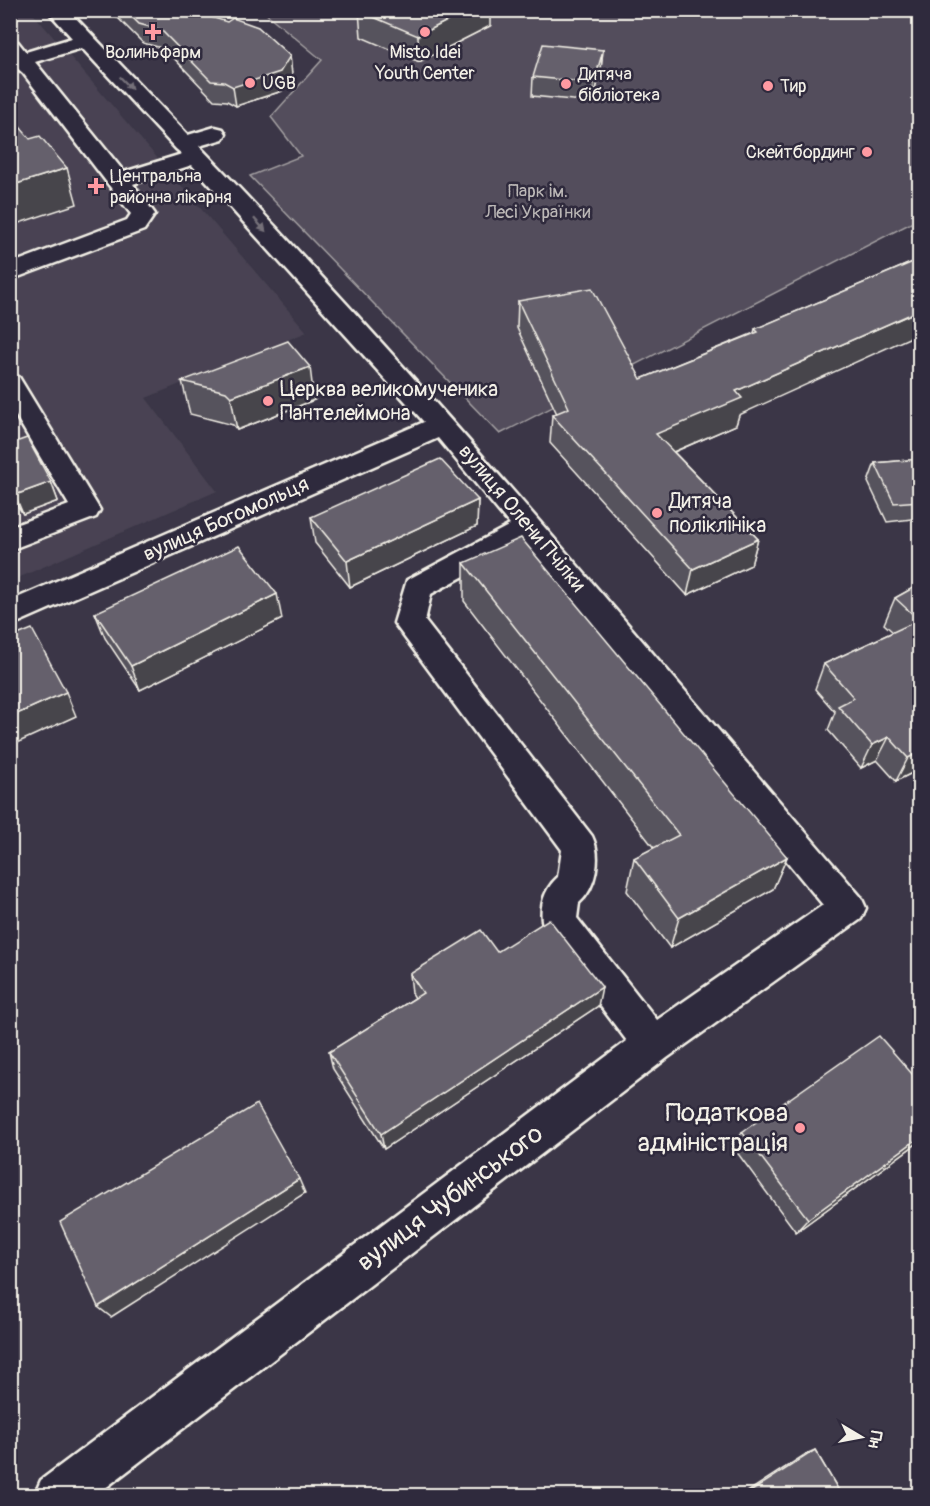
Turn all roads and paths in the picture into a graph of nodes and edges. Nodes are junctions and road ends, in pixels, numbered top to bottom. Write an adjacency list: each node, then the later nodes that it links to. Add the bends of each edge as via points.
1 (57, 10): 2 (street, вулиця Олени Пчілки)
2 (85, 40): 3 (street); 5 (street, вулиця Олени Пчілки, one-way to 5)
3 (14, 56): 6 (street)
4 (215, 134): 5 (street)
5 (190, 151): 6 (street); 9 (street, вулиця Олени Пчілки, one-way to 9)
6 (119, 181): 7 (street, via 143,214 136,225)
7 (10, 273)
8 (10, 383): 11 (street, via 86,510)
9 (442, 425): 10 (street, вулиця Олени Пчілки); 12 (street, вулиця Богомольця)
10 (530, 527): 13 (street, вулиця Олени Пчілки); 14 (street, via 418,588 408,623 580,846 575,885 561,896 559,922)
11 (10, 539)
12 (10, 614)
13 (848, 908): 14 (street, вулиця Чубинського)
14 (653, 1045): 15 (street, вулиця Чубинського)
15 (57, 1496)

